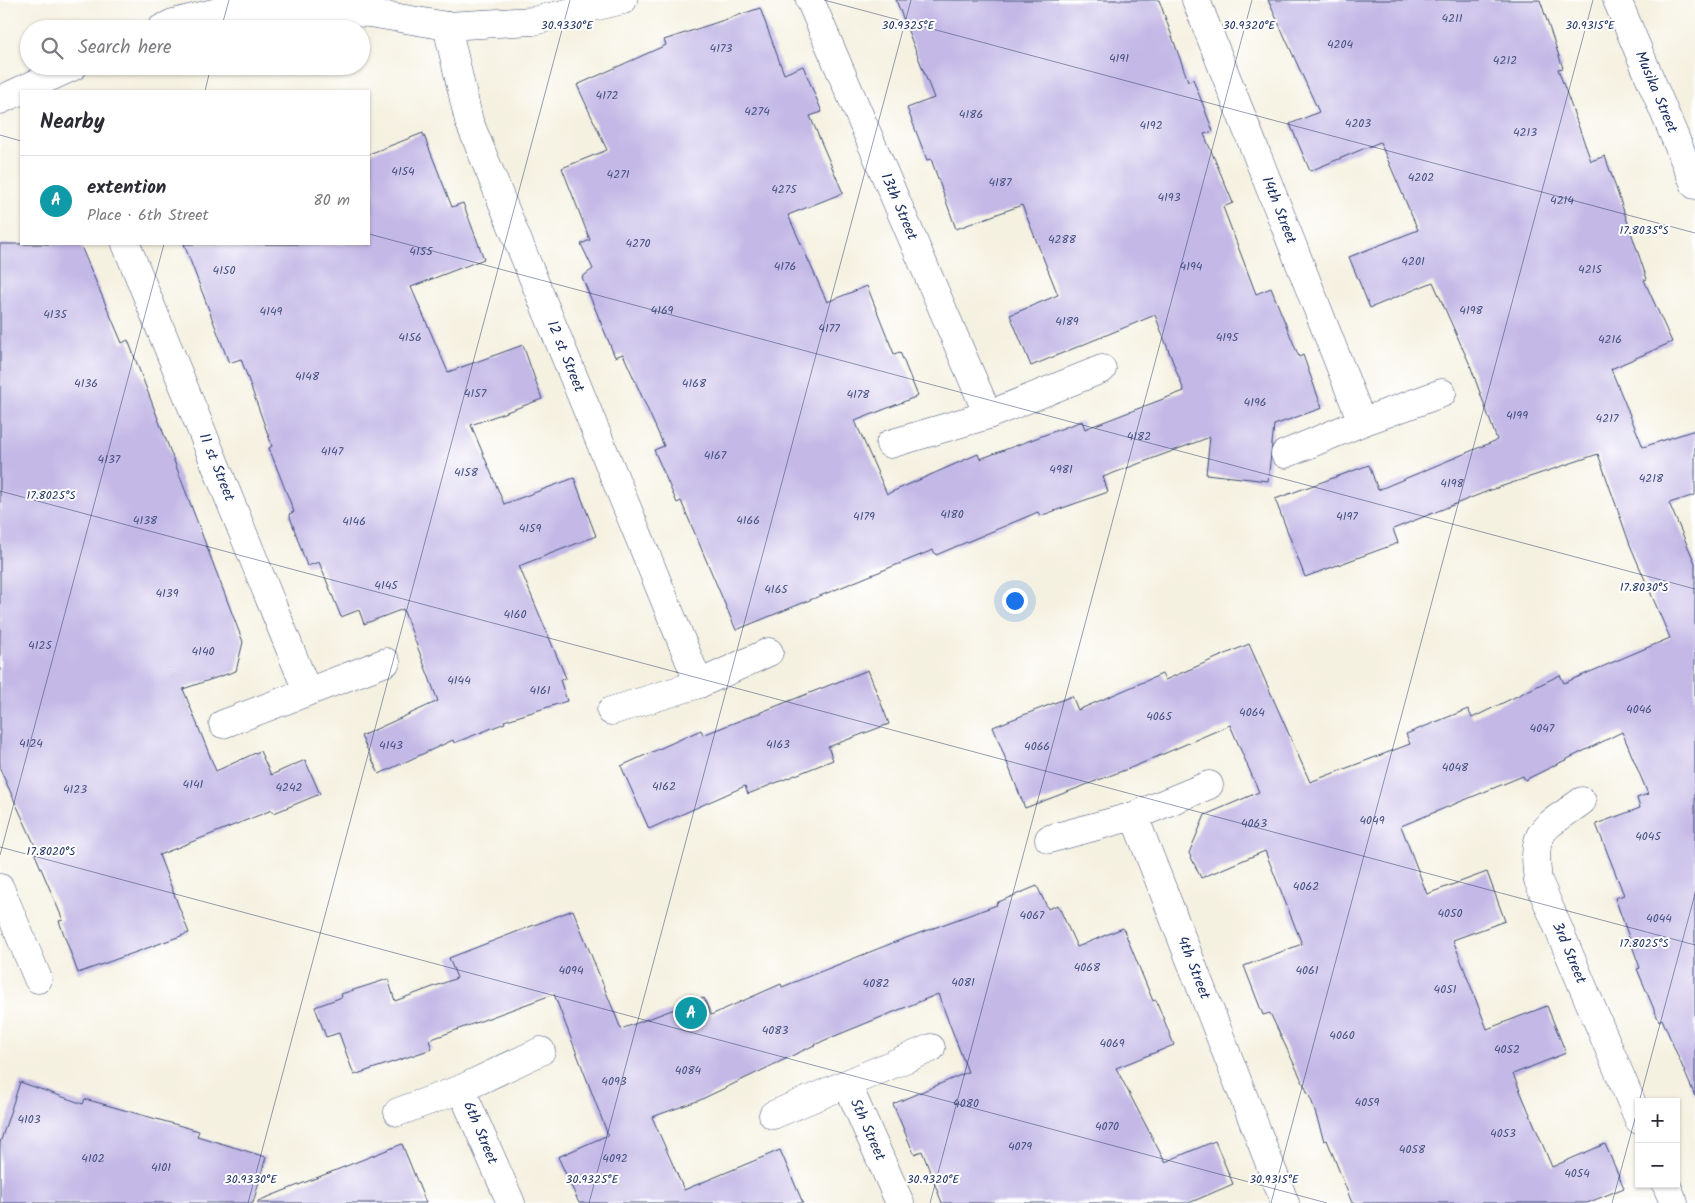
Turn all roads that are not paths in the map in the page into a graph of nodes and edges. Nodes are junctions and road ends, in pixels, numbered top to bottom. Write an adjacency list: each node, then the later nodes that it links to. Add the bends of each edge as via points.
1 (623, 0): 7 (street, via 532,21)
2 (810, 0): 16 (street, 13th Street)
3 (1196, 0): 17 (street, 14th Street)
4 (1617, 0): 12 (street, Musika Street)
5 (370, 6): 6 (street, via 229,9); 7 (street)
6 (192, 20)
7 (447, 26): 22 (street, 12 st Street, via 469,120)
8 (65, 77): 9 (street)
9 (28, 90)
10 (20, 93): 11 (street)
11 (0, 100)
12 (1695, 185)
13 (126, 245): 23 (street, 11 st Street)
14 (1102, 369): 16 (street)
15 (1442, 393): 17 (street)
16 (988, 415): 18 (street)
17 (1362, 422): 19 (street)
18 (890, 444)
19 (1285, 454)
20 (769, 652): 22 (street)
21 (386, 662): 23 (street)
22 (699, 684): 24 (street)
23 (307, 691): 25 (street)
24 (611, 711)
25 (223, 724)
26 (1209, 785): 28 (street)
27 (1582, 801): 36 (street, 3rd Street, via 1540,833 1535,853 1538,880)
28 (1134, 816): 29 (street); 42 (street, 4th Street)
29 (1049, 839)
30 (0, 888): 31 (street)
31 (38, 978)
32 (930, 1048): 34 (street)
33 (541, 1051): 35 (street, 6th Street)
34 (847, 1084): 38 (street); 41 (street, 5th Street)
35 (461, 1089): 37 (street); 40 (street, 6th Street)
36 (1635, 1110)
37 (398, 1112)
38 (774, 1115)
39 (1668, 1188): 43 (street)
40 (511, 1203)
41 (900, 1203)
42 (1285, 1203)
43 (1674, 1203)

